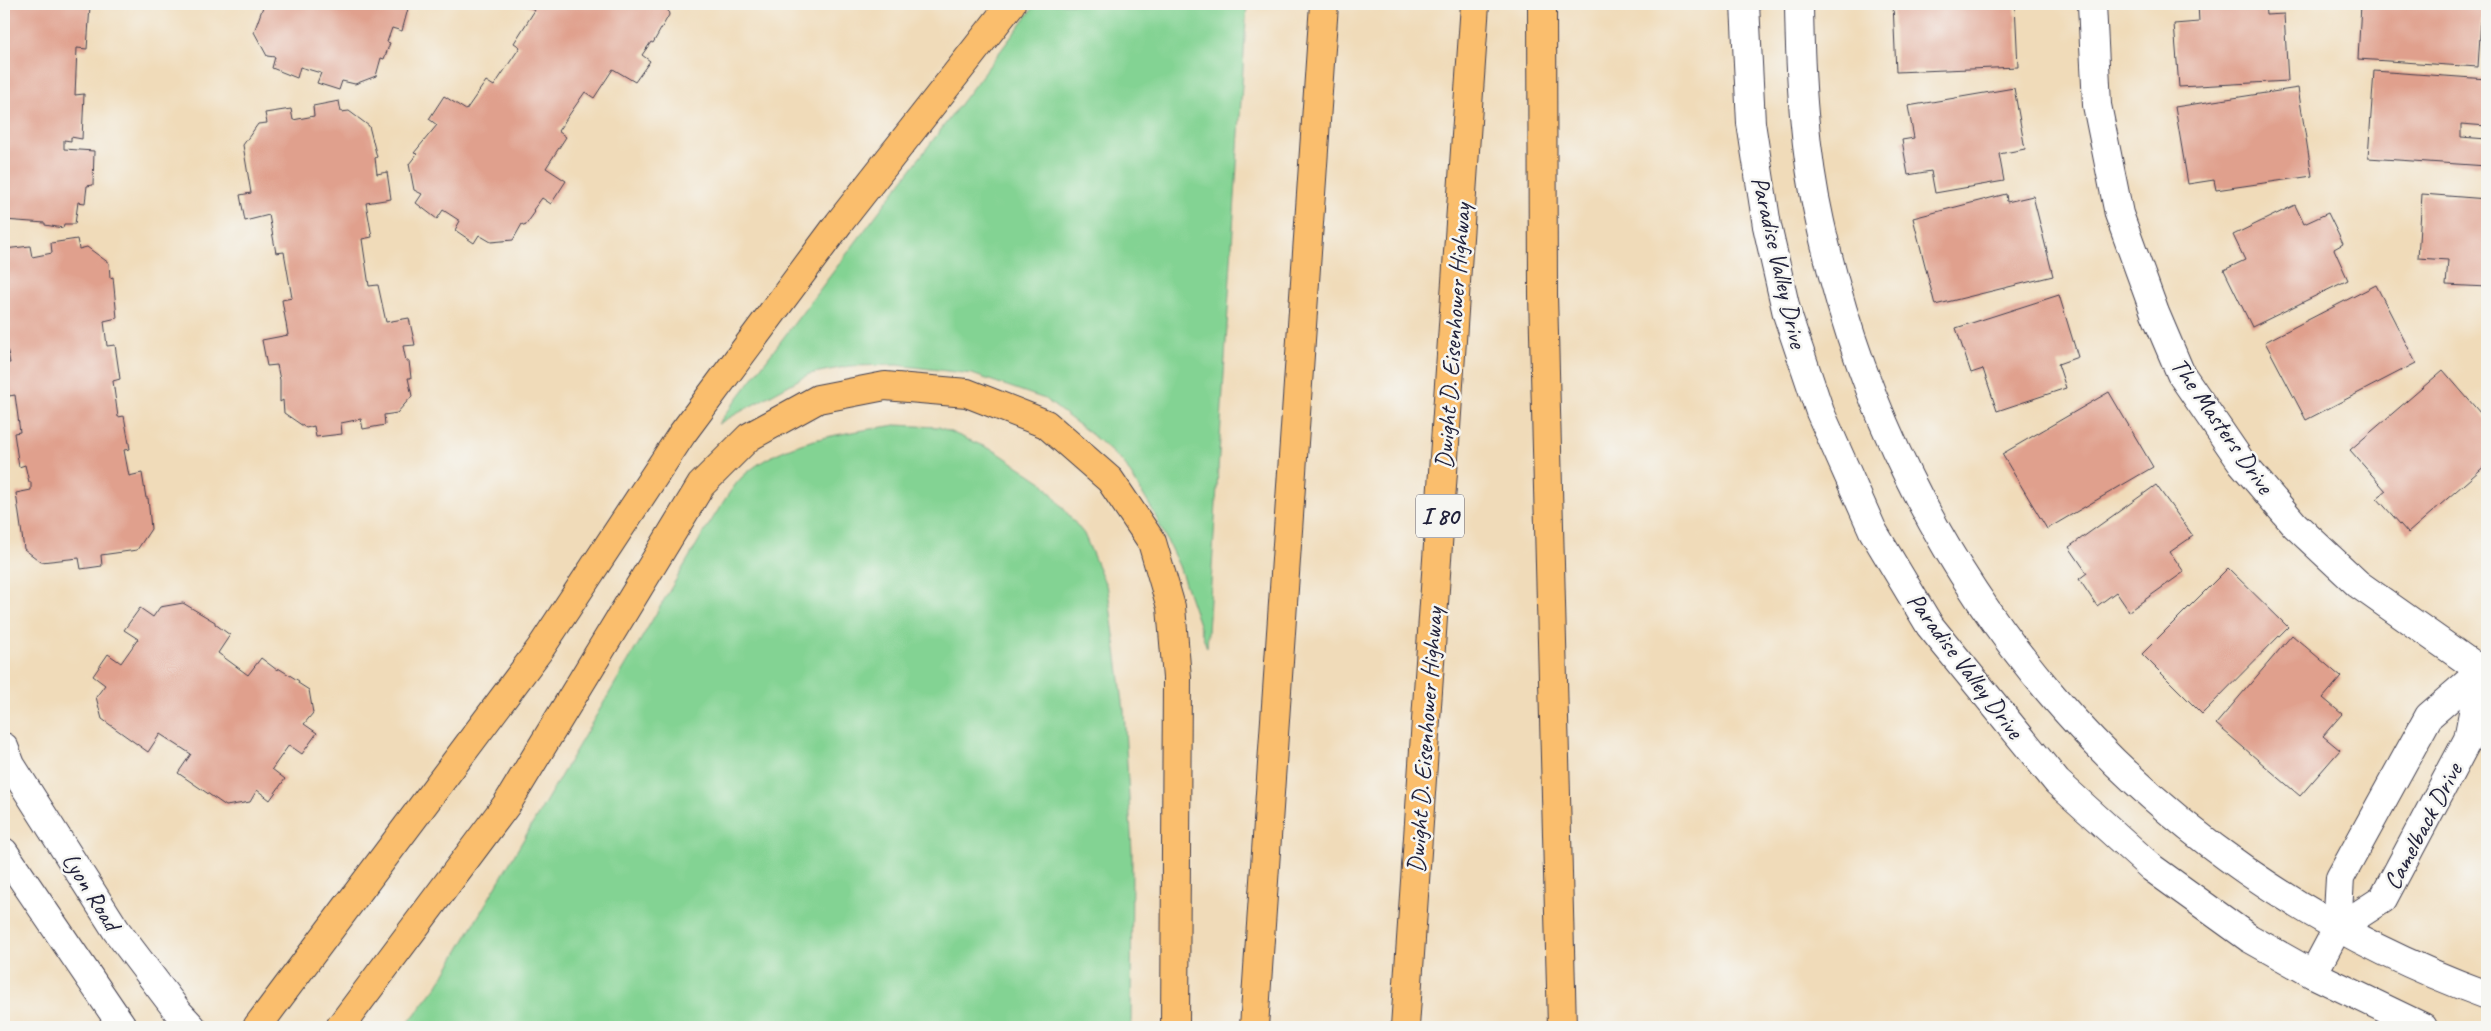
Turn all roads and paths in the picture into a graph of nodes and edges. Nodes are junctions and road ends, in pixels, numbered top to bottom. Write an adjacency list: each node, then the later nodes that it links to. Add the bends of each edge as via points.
1 (1011, 4): 16 (highway, via 839,223 682,434 540,649)
2 (1324, 4): 19 (highway)
3 (1474, 4): 20 (highway, Dwight D. Eisenhower Highway / I 80)
4 (1542, 4): 21 (highway, via 1543,296)
5 (1745, 4): 12 (street, Paradise Valley Drive, via 1751,123 1767,226 1787,314 1820,412 1874,531 1930,626 2057,782 2152,868 2249,938)
6 (1799, 4): 11 (street, Paradise Valley Drive, via 1804,119 1819,221 1842,309 1875,404 1925,513 1976,598 2024,662 2096,744 2182,824)
7 (2092, 4): 8 (street, The Masters Drive, via 2097,105 2119,214 2182,374 2242,463 2295,525 2358,584)
8 (2485, 669): 11 (street, Camelback Drive, via 2468,739 2383,899); 11 (street, Camelback Drive, via 2429,716 2340,878)
9 (4, 747): 15 (street, Lyon Road, via 11,765 116,930)
10 (4, 852): 14 (street, Lyon Road)
11 (2337, 929): 12 (street, Camelback Drive); 13 (street, Paradise Valley Drive, via 2436,976)
12 (2313, 974): 22 (street, Paradise Valley Drive)
13 (2487, 995)
14 (123, 1027)
15 (192, 1027)
16 (257, 1027)
17 (340, 1027): 18 (highway, via 507,804 700,485 749,437 818,399 885,386 966,393 1046,424 1110,480 1152,542 1171,607 1177,678)
18 (1175, 1027)
19 (1254, 1027)
20 (1405, 1027)
21 (1562, 1027)
22 (2423, 1027)

